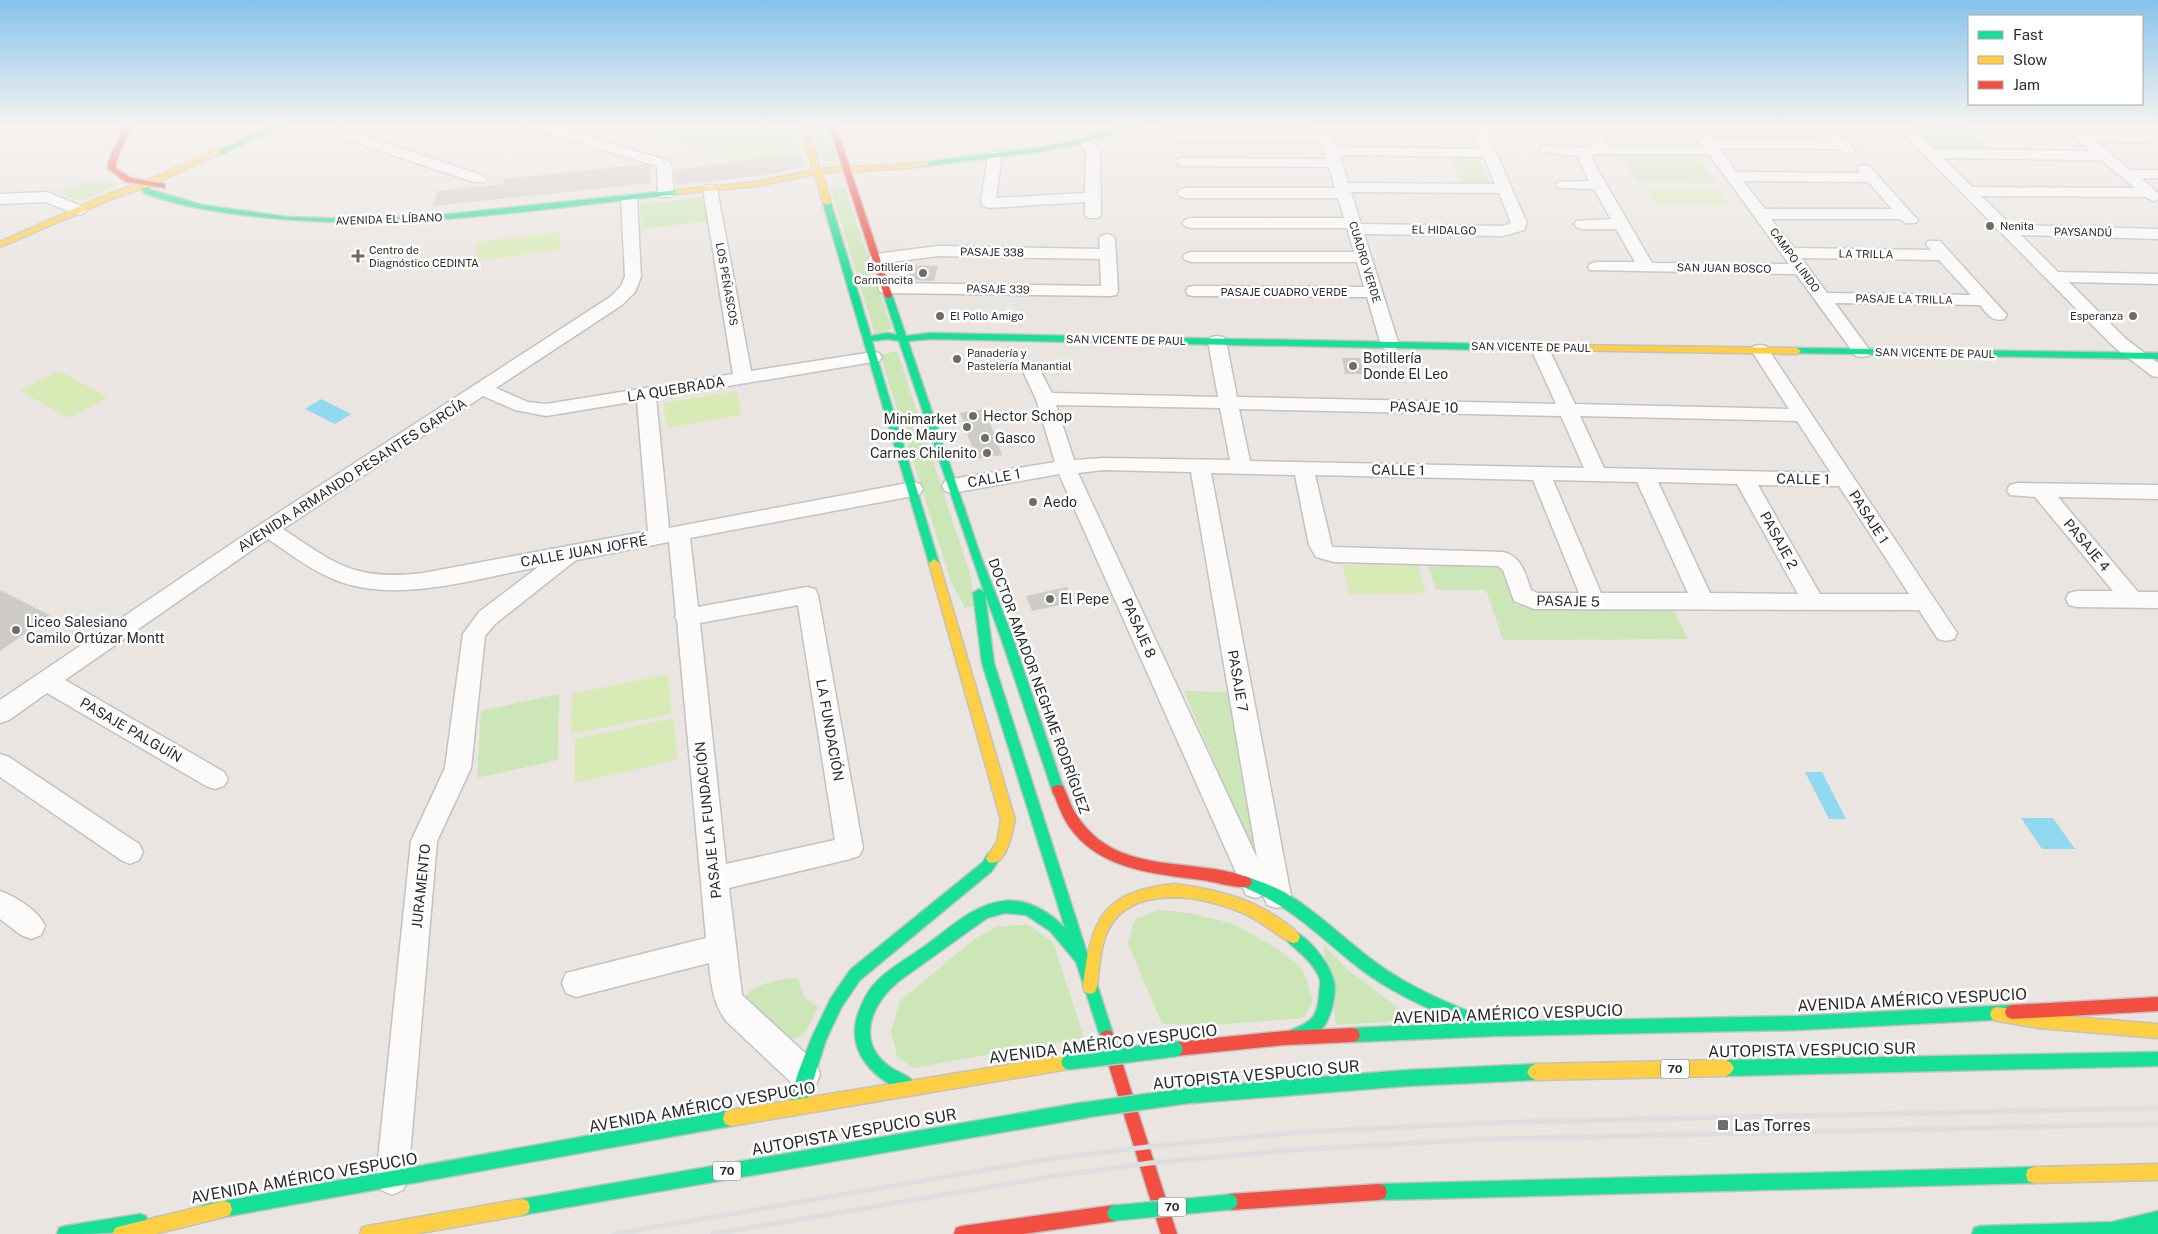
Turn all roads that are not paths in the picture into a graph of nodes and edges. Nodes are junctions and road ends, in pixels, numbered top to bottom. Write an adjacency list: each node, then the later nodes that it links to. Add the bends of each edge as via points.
1 (132, 181): 18 (main road)
2 (154, 181): 18 (main road)
3 (665, 181): 26 (street)
4 (772, 181): 17 (main road, AVENIDA EL LÍBANO)
5 (824, 181): 17 (main road, AVENIDA EL LÍBANO)
6 (838, 181): 62 (main road, DOCTOR AMADOR NEGHME RODRÍGUEZ)
7 (839, 181): 45 (main road, DOCTOR AMADOR NEGHME RODRÍGUEZ)
8 (991, 181): 29 (street, via 989,203)
9 (1093, 181): 29 (street)
10 (1341, 181): 23 (street, CUADRO VERDE)
11 (1500, 181): 22 (street)
12 (1597, 181): 20 (street)
13 (1736, 181): 32 (street, CAMPO LINDO)
14 (1874, 181): 32 (street, via 1909,219)
15 (1958, 181): 24 (street)
16 (2134, 181): 27 (street)
17 (756, 184): 21 (main road, AVENIDA EL LÍBANO)
18 (144, 185): 28 (main road, AVENIDA EL LÍBANO, via 175,189 219,203 230,210 288,219 376,221 446,217); 31 (main road); 41 (main road, via 119,200)
19 (1563, 185): 20 (street)
20 (1600, 185): 36 (street)
21 (710, 189): 26 (main road, AVENIDA EL LÍBANO); 69 (street, LOS PEÑASCOS)
22 (1504, 189): 23 (street); 37 (street, EL HIDALGO, via 1519,222 1516,229 1372,229)
23 (1343, 190): 25 (street); 37 (street, CUADRO VERDE)
24 (1968, 190): 27 (street); 38 (street)
25 (1185, 193)
26 (666, 194): 28 (main road, AVENIDA EL LÍBANO)
27 (2154, 197)
28 (629, 198): 70 (street, AVENIDA ARMANDO PESANTES GARCÍA, via 633,277 629,288 608,307)
29 (1093, 198): 33 (street)
30 (0, 199): 31 (street, via 47,197)
31 (79, 210): 40 (main road)
32 (1760, 214): 42 (street, CAMPO LINDO)
33 (1093, 215)
34 (1190, 222): 37 (street)
35 (1582, 224): 36 (street)
36 (1622, 224): 46 (street)
37 (1354, 226): 44 (street, CUADRO VERDE)
38 (2007, 230): 39 (street, PAYSANDÚ); 49 (street)
39 (2158, 234)
40 (0, 245)
41 (0, 253)
42 (1789, 253): 48 (street, CAMPO LINDO); 56 (street, LA TRILLA, via 1938,249)
43 (1191, 257): 44 (street)
44 (1364, 257): 54 (street, CUADRO VERDE)
45 (876, 258): 51 (main road, DOCTOR AMADOR NEGHME RODRÍGUEZ); 52 (street, PASAJE 338, via 938,251 1108,246)
46 (1646, 266): 47 (street, SAN JUAN BOSCO); 48 (street, SAN JUAN BOSCO)
47 (1596, 267)
48 (1801, 269): 55 (street, CAMPO LINDO)
49 (2054, 277): 50 (street); 65 (street)
50 (2158, 279)
51 (886, 288): 52 (street, PASAJE 339); 58 (main road, DOCTOR AMADOR NEGHME RODRÍGUEZ)
52 (1110, 291)
53 (1194, 292): 54 (street, PASAJE CUADRO VERDE)
54 (1374, 292): 60 (street, CUADRO VERDE)
55 (1822, 298): 56 (street, PASAJE LA TRILLA); 64 (street, CAMPO LINDO)
56 (1985, 300): 57 (street, LA TRILLA)
57 (1998, 315)
58 (903, 339): 59 (main road, SAN VICENTE DE PAUL, via 931,336); 62 (main road, SAN VICENTE DE PAUL, via 888,336); 85 (main road, DOCTOR AMADOR NEGHME RODRÍGUEZ)
59 (1217, 341): 60 (main road, SAN VICENTE DE PAUL); 73 (street)
60 (1390, 345): 61 (main road, SAN VICENTE DE PAUL)
61 (1539, 347): 63 (main road, SAN VICENTE DE PAUL); 74 (street)
62 (871, 349): 69 (street, LA QUEBRADA); 86 (main road, DOCTOR AMADOR NEGHME RODRÍGUEZ)
63 (1760, 350): 64 (main road, SAN VICENTE DE PAUL); 75 (street, PASAJE 1)
64 (1862, 352): 65 (main road, SAN VICENTE DE PAUL)
65 (2137, 356): 66 (main road, SAN VICENTE DE PAUL); 68 (street)
66 (2158, 356)
67 (1030, 367): 72 (street, PASAJE 8)
68 (2158, 372)
69 (743, 378): 71 (street, LA QUEBRADA)
70 (482, 389): 71 (street, LA QUEBRADA, via 533,410); 91 (street, AVENIDA ARMANDO PESANTES GARCÍA)
71 (646, 394): 92 (street)
72 (1045, 399): 73 (street, PASAJE 10); 76 (street, PASAJE 8)
73 (1228, 403): 74 (street, PASAJE 10); 78 (street)
74 (1568, 410): 75 (street, PASAJE 10); 81 (street)
75 (1803, 415): 84 (street, PASAJE 1)
76 (1066, 466): 77 (street, CALLE 1); 85 (street, CALLE 1); 114 (street, PASAJE 8)
77 (1200, 466): 78 (street, CALLE 1); 114 (street, PASAJE 7)
78 (1241, 467): 79 (street, CALLE 1)
79 (1304, 468): 80 (street, CALLE 1); 99 (street, PASAJE 5, via 1321,549 1329,554 1498,558 1510,563 1520,591 1526,598 1534,601)
80 (1540, 473): 81 (street, CALLE 1); 99 (street)
81 (1597, 474): 82 (street, CALLE 1)
82 (1644, 475): 83 (street, CALLE 1); 100 (street)
83 (1744, 478): 84 (street, CALLE 1); 101 (street, PASAJE 2)
84 (1845, 480): 102 (street, PASAJE 1)
85 (952, 486): 94 (main road, DOCTOR AMADOR NEGHME RODRÍGUEZ)
86 (913, 490): 92 (street, CALLE JUAN JOFRÉ); 95 (main road, DOCTOR AMADOR NEGHME RODRÍGUEZ)
87 (2017, 490): 88 (street)
88 (2041, 491): 89 (street); 97 (street, PASAJE 4)
89 (2151, 491): 90 (street)
90 (2158, 507)
91 (268, 529): 93 (street, CALLE JUAN JOFRÉ, via 342,576 367,584 416,582); 108 (street, AVENIDA ARMANDO PESANTES GARCÍA)
92 (669, 535): 93 (street, CALLE JUAN JOFRÉ); 104 (street, PASAJE LA FUNDACIÓN)
93 (569, 554): 131 (street, JURAMENTO, via 487,618 474,634 458,768 424,841)
94 (976, 557): 107 (main road, DOCTOR AMADOR NEGHME RODRÍGUEZ); 114 (main road, DOCTOR AMADOR NEGHME RODRÍGUEZ, via 1064,806 1077,830 1099,850 1128,864 1219,875)
95 (935, 566): 103 (main road, DOCTOR AMADOR NEGHME RODRÍGUEZ); 127 (main road, DOCTOR AMADOR NEGHME RODRÍGUEZ, via 1007,812 1006,837 999,853 979,876 848,982 834,1006)
96 (2077, 599): 97 (street)
97 (2132, 600): 98 (street)
98 (2158, 600)
99 (1593, 601): 100 (street, PASAJE 5)
100 (1703, 602): 101 (street, PASAJE 5)
101 (1814, 602): 102 (street, PASAJE 5)
102 (1925, 602): 106 (street, PASAJE 1)
103 (959, 610)
104 (686, 617): 113 (street, PASAJE LA FUNDACIÓN); 113 (street, LA FUNDACIÓN, via 807,595 850,848)
105 (972, 633): 107 (main road, DOCTOR AMADOR NEGHME RODRÍGUEZ)
106 (1946, 633)
107 (988, 663): 118 (main road, DOCTOR AMADOR NEGHME RODRÍGUEZ)
108 (47, 681): 109 (street, AVENIDA ARMANDO PESANTES GARCÍA); 111 (street, PASAJE PALGUÍN)
109 (0, 714)
110 (0, 764): 112 (street)
111 (215, 779)
112 (130, 852)
113 (715, 879): 117 (street, PASAJE LA FUNDACIÓN)
114 (1266, 891): 123 (main road, DOCTOR AMADOR NEGHME RODRÍGUEZ, via 1309,917 1396,984 1449,1012)
115 (0, 903): 116 (street)
116 (31, 926)
117 (721, 947): 119 (street); 127 (street, PASAJE LA FUNDACIÓN, via 730,1003)
118 (1083, 960): 120 (main road, DOCTOR AMADOR NEGHME RODRÍGUEZ); 128 (main road, via 1052,923 1026,909 999,908 968,923 881,987 864,1015 863,1046 871,1060 885,1073)
119 (576, 983)
120 (1090, 987): 125 (main road, via 1102,931 1120,905 1136,896 1160,890 1186,890 1219,897 1249,908 1280,926 1304,946 1322,970 1328,995 1323,1017 1302,1034); 140 (main road, DOCTOR AMADOR NEGHME RODRÍGUEZ)
121 (2158, 1004): 122 (main road, AVENIDA AMÉRICO VESPUCIO)
122 (1997, 1014): 123 (main road, AVENIDA AMÉRICO VESPUCIO, via 1797,1023); 124 (main road, via 2039,1021)
123 (1496, 1029): 125 (main road, AVENIDA AMÉRICO VESPUCIO)
124 (2158, 1031)
125 (1285, 1038): 128 (main road, AVENIDA AMÉRICO VESPUCIO, bridge, via 1069,1062)
126 (2158, 1059): 138 (main road, AUTOPISTA VESPUCIO SUR / 70, bridge, via 1556,1071 1407,1078 1193,1096 980,1127)
127 (805, 1074): 129 (main road, DOCTOR AMADOR NEGHME RODRÍGUEZ)
128 (910, 1087): 129 (main road, AVENIDA AMÉRICO VESPUCIO)
129 (797, 1106): 131 (main road, AVENIDA AMÉRICO VESPUCIO)
130 (2158, 1172): 139 (main road, 70, bridge, via 1325,1195 1115,1213)
131 (392, 1179): 132 (main road, AVENIDA AMÉRICO VESPUCIO)
132 (224, 1210): 136 (main road, AVENIDA AMÉRICO VESPUCIO); 137 (main road)
133 (2158, 1219): 134 (main road)
134 (2115, 1229): 135 (main road); 141 (main road)
135 (2158, 1229)
136 (65, 1234)
137 (121, 1234)
138 (368, 1234)
139 (962, 1234)
140 (1169, 1234)
141 (1980, 1234)

